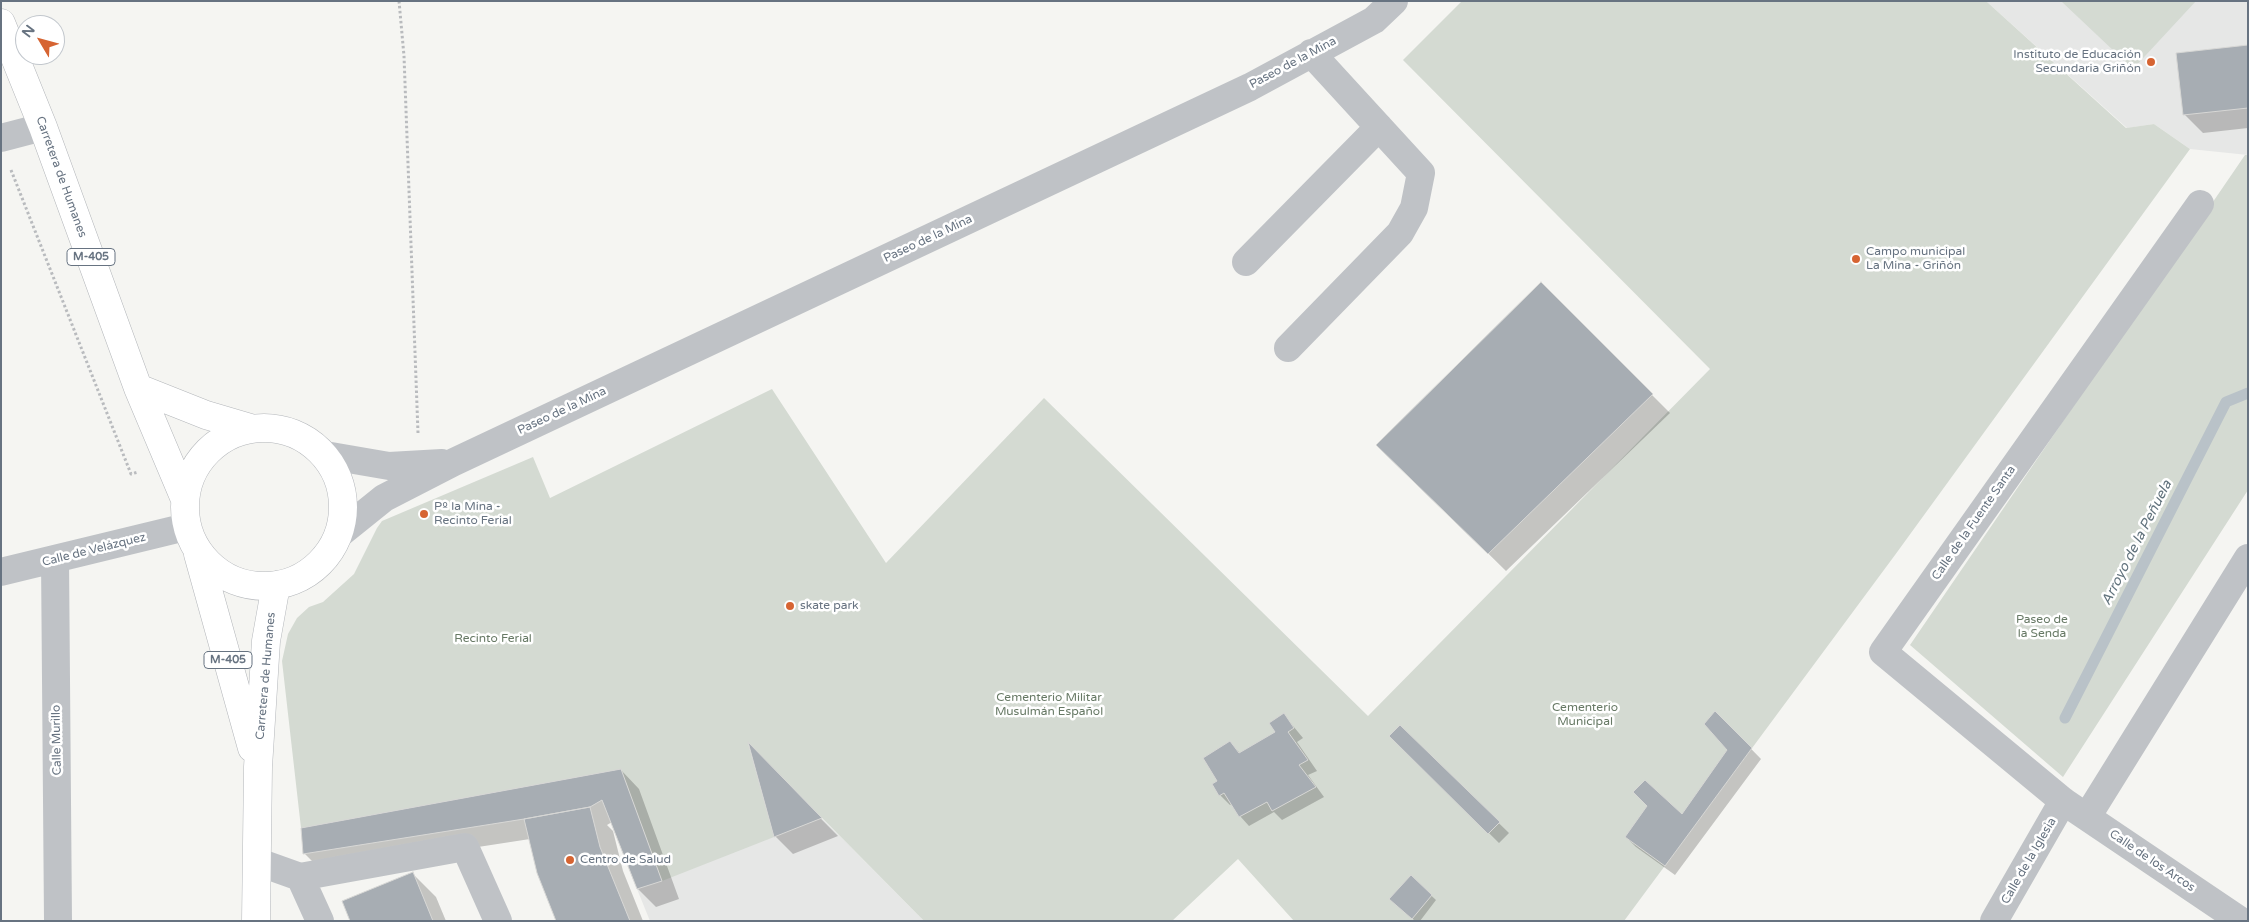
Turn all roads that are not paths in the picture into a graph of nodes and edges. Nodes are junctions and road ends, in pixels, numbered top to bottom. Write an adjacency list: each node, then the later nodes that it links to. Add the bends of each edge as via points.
1 (1394, 1): 3 (street, Paseo de la Mina, via 1374,20)
2 (1, 23): 4 (main road, Carretera de Humanes / M-405)
3 (1311, 53): 5 (street); 13 (street, Paseo de la Mina, via 1250,86)
4 (43, 127): 6 (street); 10 (main road, Carretera de Humanes / M-405)
5 (1379, 127): 8 (street); 9 (street, via 1421,173 1414,208 1400,233)
6 (1, 138)
7 (2200, 204): 23 (street, Calle de la Fuente Santa, via 1883,652)
8 (1246, 262)
9 (1288, 348)
10 (138, 388): 11 (main road, via 206,415); 14 (main road, Carretera de Humanes / M-405)
11 (250, 428): 12 (main road, via 278,428 304,437); 14 (main road, via 224,438 192,470)
12 (325, 455): 13 (street, Paseo de la Mina, via 389,466); 16 (main road, via 340,480 344,507)
13 (454, 462): 16 (street, Paseo de la Mina, via 384,498)
14 (184, 497): 15 (main road)
15 (186, 527): 17 (main road); 19 (street, Calle de Velázquez)
16 (338, 535): 21 (main road, via 332,550 312,571 294,582)
17 (198, 552): 21 (main road, via 217,572 238,583 266,587); 22 (main road, Carretera de Humanes / M-405)
18 (2248, 558): 24 (street)
19 (55, 559): 20 (street, Calle de Velázquez); 27 (street, Calle Murillo)
20 (1, 572)
21 (276, 585): 22 (main road, Carretera de Humanes / M-405, via 266,641)
22 (258, 767): 25 (main road, Carretera de Humanes / M-405)
23 (2063, 801): 24 (street, Calle de los Arcos); 31 (street, Calle de la Iglesia)
24 (2086, 817): 32 (street, Calle de los Arcos)
25 (258, 862): 26 (street); 28 (main road, Carretera de Humanes / M-405)
26 (300, 877): 29 (street); 30 (street, via 466,846)
27 (58, 921)
28 (256, 921)
29 (320, 921)
30 (498, 921)
31 (1994, 921)
32 (2241, 921)

